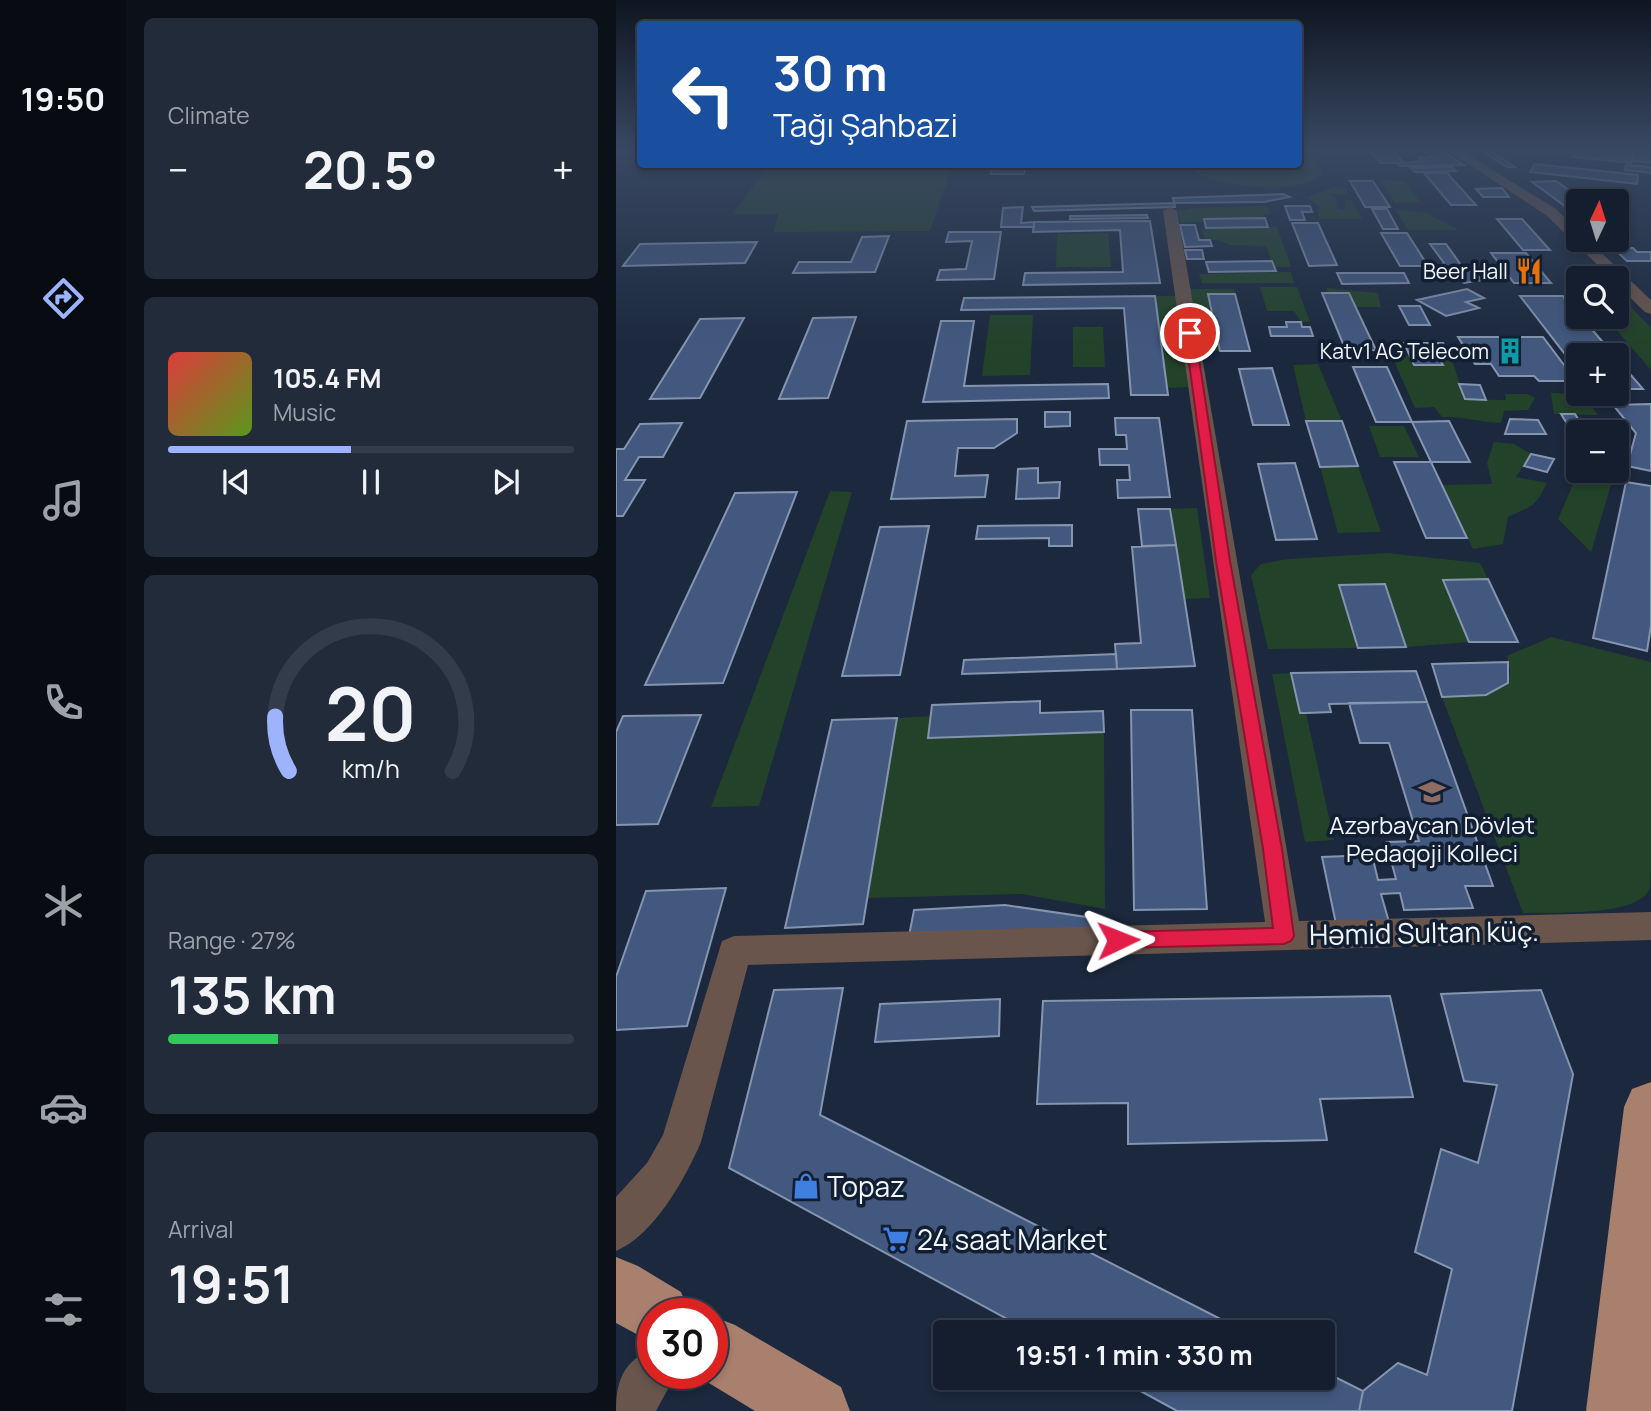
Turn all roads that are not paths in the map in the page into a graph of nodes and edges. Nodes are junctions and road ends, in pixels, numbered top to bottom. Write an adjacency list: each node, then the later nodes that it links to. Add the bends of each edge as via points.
1 (1171, 216): 7 (street)
2 (1592, 252): 3 (street)
3 (1606, 265): 4 (street); 5 (street)
4 (1640, 277)
5 (1651, 309)
6 (1651, 926): 7 (street, Həmid Sultan küç.)
7 (1284, 936): 9 (street, Həmid Sultan küç., via 734,951 681,1142 662,1177)
8 (1651, 1107): 16 (main road)
9 (616, 1229)
10 (616, 1288): 11 (main road)
11 (637, 1301)
12 (728, 1358): 15 (main road)
13 (642, 1389): 14 (street)
14 (628, 1411)
15 (817, 1411)
16 (1619, 1411)

